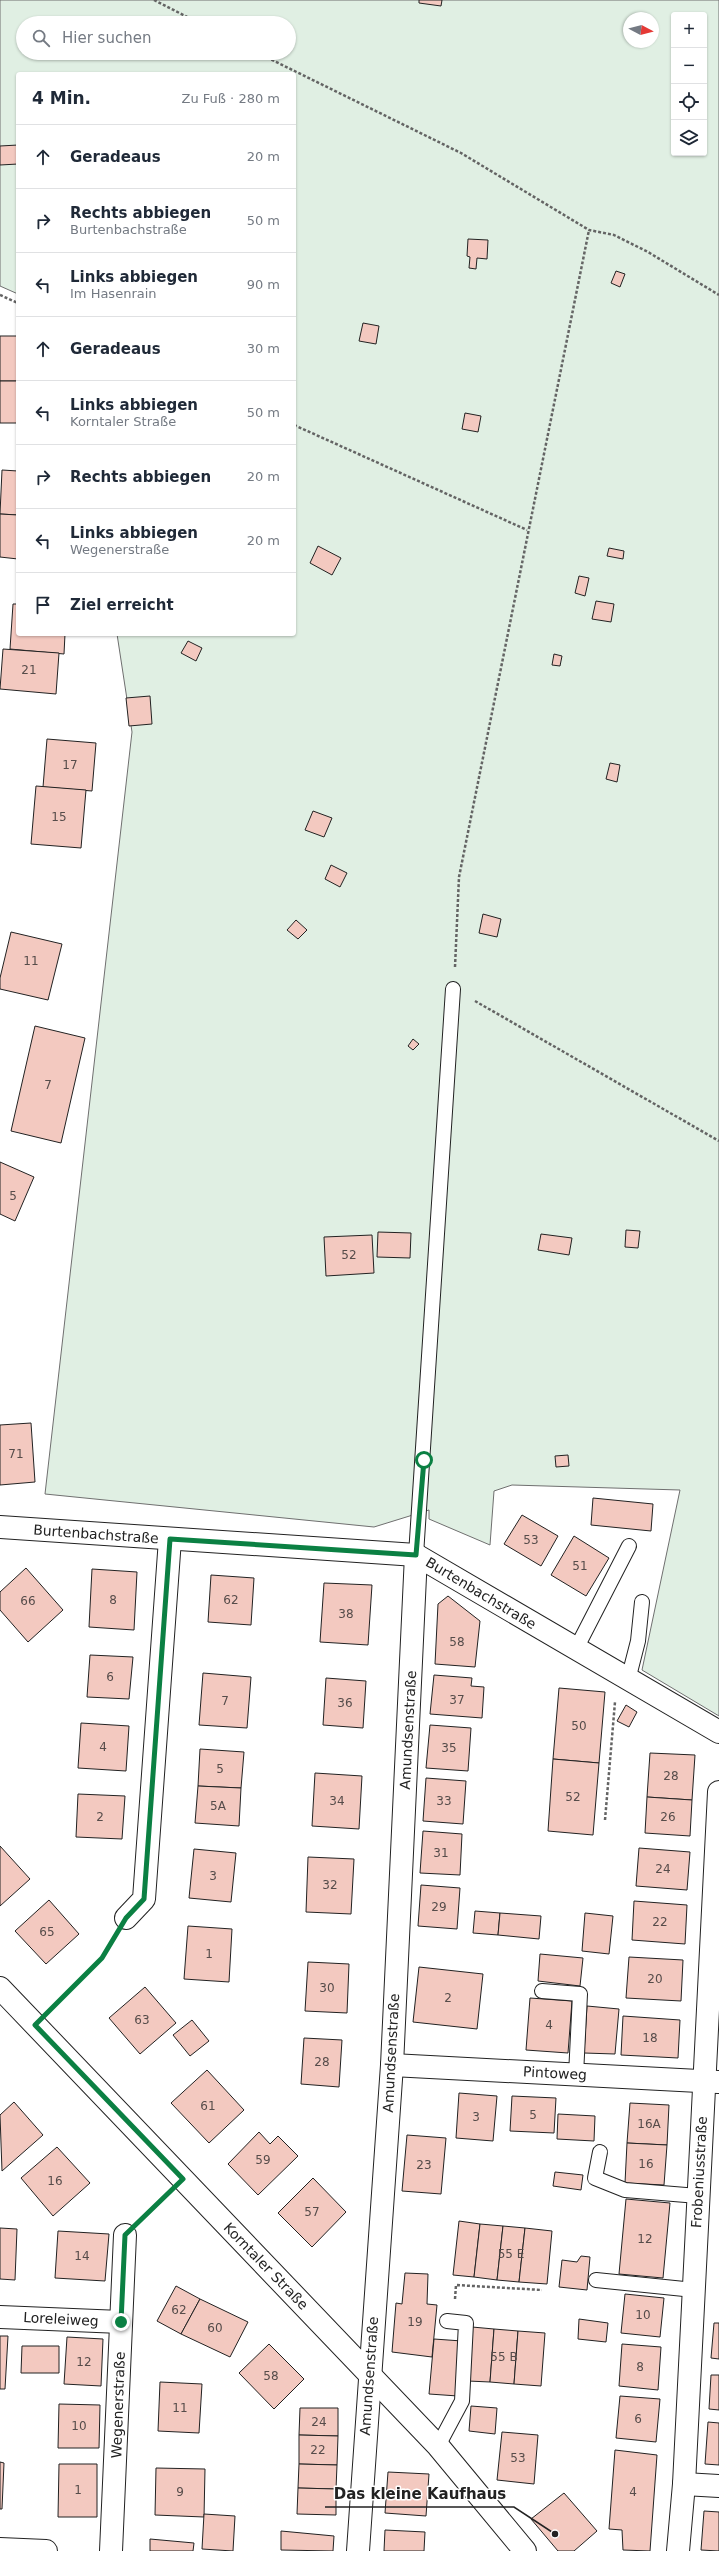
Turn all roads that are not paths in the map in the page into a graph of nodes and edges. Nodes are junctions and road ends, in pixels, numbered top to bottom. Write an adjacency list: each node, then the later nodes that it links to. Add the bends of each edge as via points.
1 (454, 989): 5 (lane)
2 (0, 1527): 3 (street, Burtenbachstraße)
3 (170, 1539): 5 (street, Burtenbachstraße); 11 (street, via 144,1899)
4 (629, 1546): 7 (lane)
5 (416, 1555): 7 (street, Burtenbachstraße); 14 (street, Amundsenstraße)
6 (642, 1602): 8 (lane, via 638,1641)
7 (576, 1649): 8 (street, Burtenbachstraße)
8 (628, 1680): 9 (street, Burtenbachstraße)
9 (719, 1732)
10 (719, 1792): 16 (street, Frobeniusstraße)
11 (126, 1918)
12 (0, 1988): 25 (street, Korntaler Straße)
13 (542, 1991): 15 (lane, via 580,1994)
14 (392, 2065): 15 (street, Pintoweg); 25 (street, Amundsenstraße)
15 (576, 2074): 16 (street, Pintoweg)
16 (711, 2082): 18 (street, Frobeniusstraße)
17 (600, 2152): 18 (lane, via 595,2178 625,2190)
18 (698, 2196): 21 (street, Frobeniusstraße)
19 (125, 2235): 24 (street, Wegenerstraße)
20 (596, 2280): 21 (lane)
21 (694, 2290): 27 (street, Frobeniusstraße)
22 (0, 2317): 24 (street, Loreleiweg)
23 (450, 2321): 26 (lane, via 466,2323 462,2401)
24 (121, 2322): 31 (street, Wegenerstraße)
25 (369, 2374): 26 (street, Korntaler Straße); 32 (street, Amundsenstraße)
26 (438, 2446): 33 (street, Korntaler Straße)
27 (684, 2484): 28 (street); 34 (street, Frobeniusstraße)
28 (719, 2486)
29 (0, 2549): 30 (street)
30 (46, 2551)
31 (112, 2551)
32 (358, 2551)
33 (525, 2551)
34 (678, 2551)

